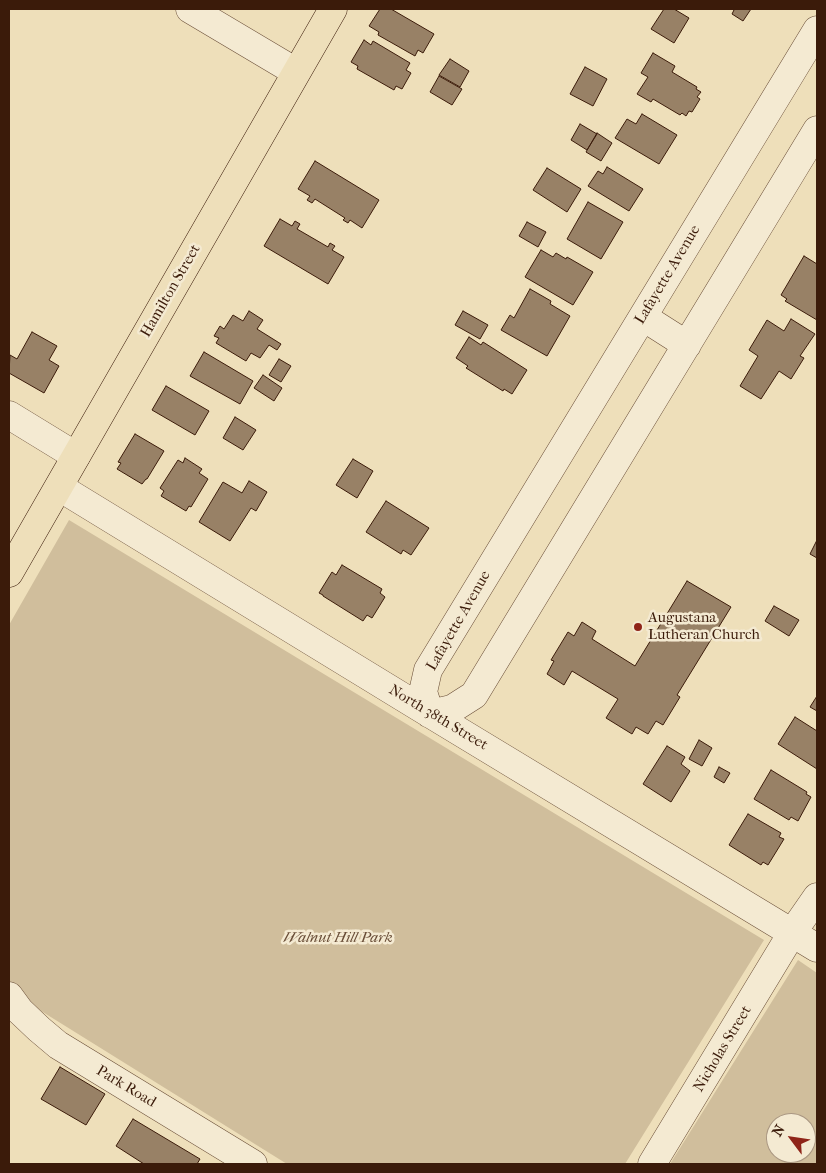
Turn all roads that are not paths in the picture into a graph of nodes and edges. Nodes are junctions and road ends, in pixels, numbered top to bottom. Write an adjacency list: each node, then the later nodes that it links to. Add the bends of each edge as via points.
1 (190, 9): 4 (street)
2 (333, 9): 4 (main road, Hamilton Street)
3 (817, 30): 6 (street, Lafayette Avenue)
4 (296, 72): 9 (main road, Hamilton Street)
5 (817, 130): 7 (street)
6 (643, 318): 7 (street); 12 (street, Lafayette Avenue, via 428,670 423,692)
7 (687, 345): 12 (street, via 474,695 452,709)
8 (9, 415): 9 (street)
9 (76, 456): 10 (main road, Hamilton Street)
10 (59, 487): 11 (main road, Hamilton Street); 12 (street, North 38th Street)
11 (9, 573)
12 (430, 714): 14 (street, North 38th Street)
13 (817, 897): 14 (street, Nicholas Street)
14 (792, 933): 15 (street, North 38th Street); 18 (street, Nicholas Street)
15 (817, 948)
16 (9, 996): 17 (street, Park Road, via 38,1029 58,1045)
17 (253, 1164)
18 (652, 1164)

